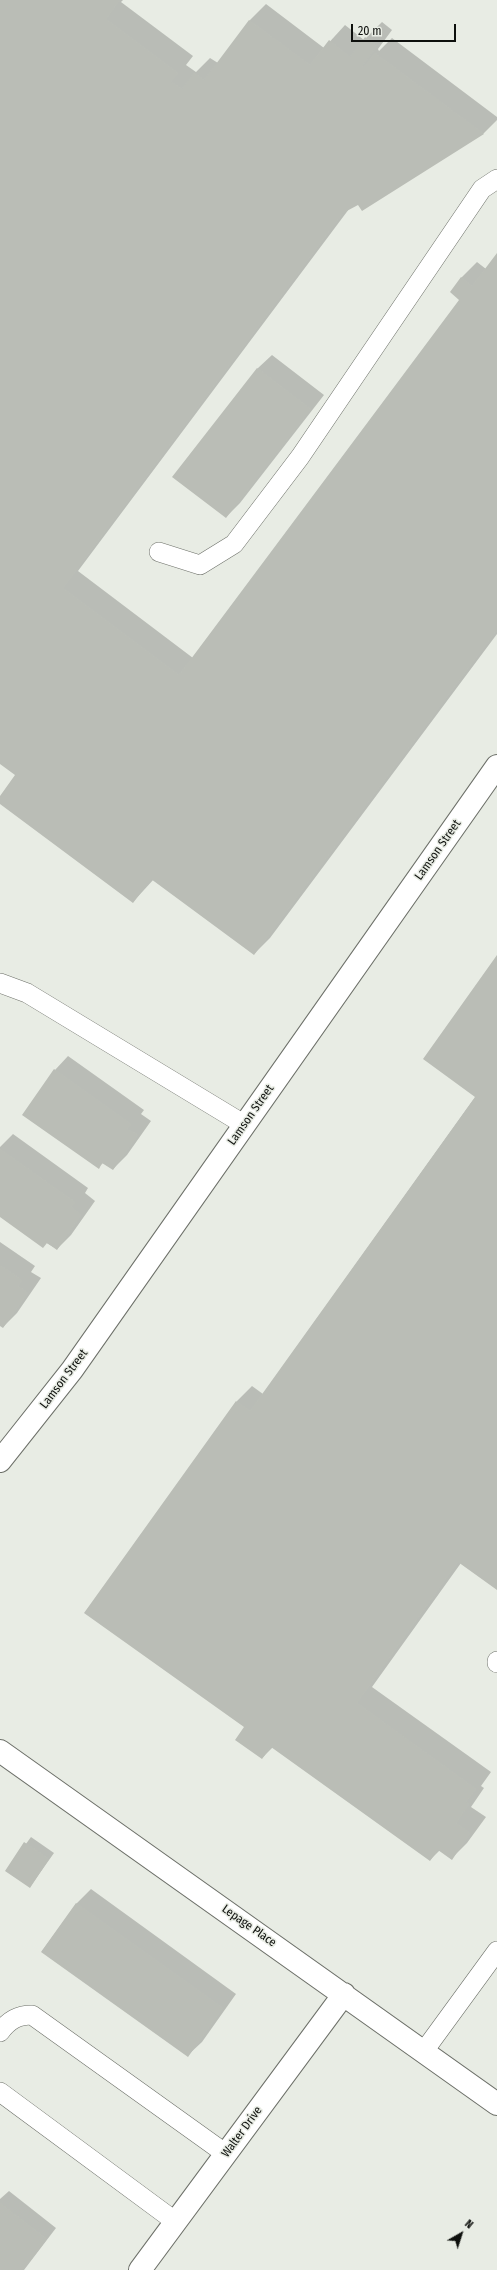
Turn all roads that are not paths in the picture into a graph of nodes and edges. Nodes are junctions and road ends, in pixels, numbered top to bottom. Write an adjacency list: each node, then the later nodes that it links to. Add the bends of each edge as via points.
1 (497, 179): 2 (lane, via 482,189 300,457 234,544 200,565)
2 (159, 552)
3 (497, 766): 5 (street, Lamson Street)
4 (0, 982): 5 (lane, via 27,993)
5 (245, 1125): 6 (street, Lamson Street, via 72,1370)
6 (0, 1461)
7 (0, 1751): 9 (street, Lepage Place)
8 (497, 1951): 11 (lane)
9 (344, 1994): 11 (street, Lepage Place); 14 (street, Walter Drive)
10 (0, 2032): 14 (lane, via 19,2015 32,2015)
11 (424, 2052): 13 (street, Lepage Place)
12 (0, 2092): 15 (lane)
13 (497, 2104)
14 (226, 2154): 15 (street, Walter Drive)
15 (176, 2222): 16 (street, Walter Drive)
16 (140, 2270)

